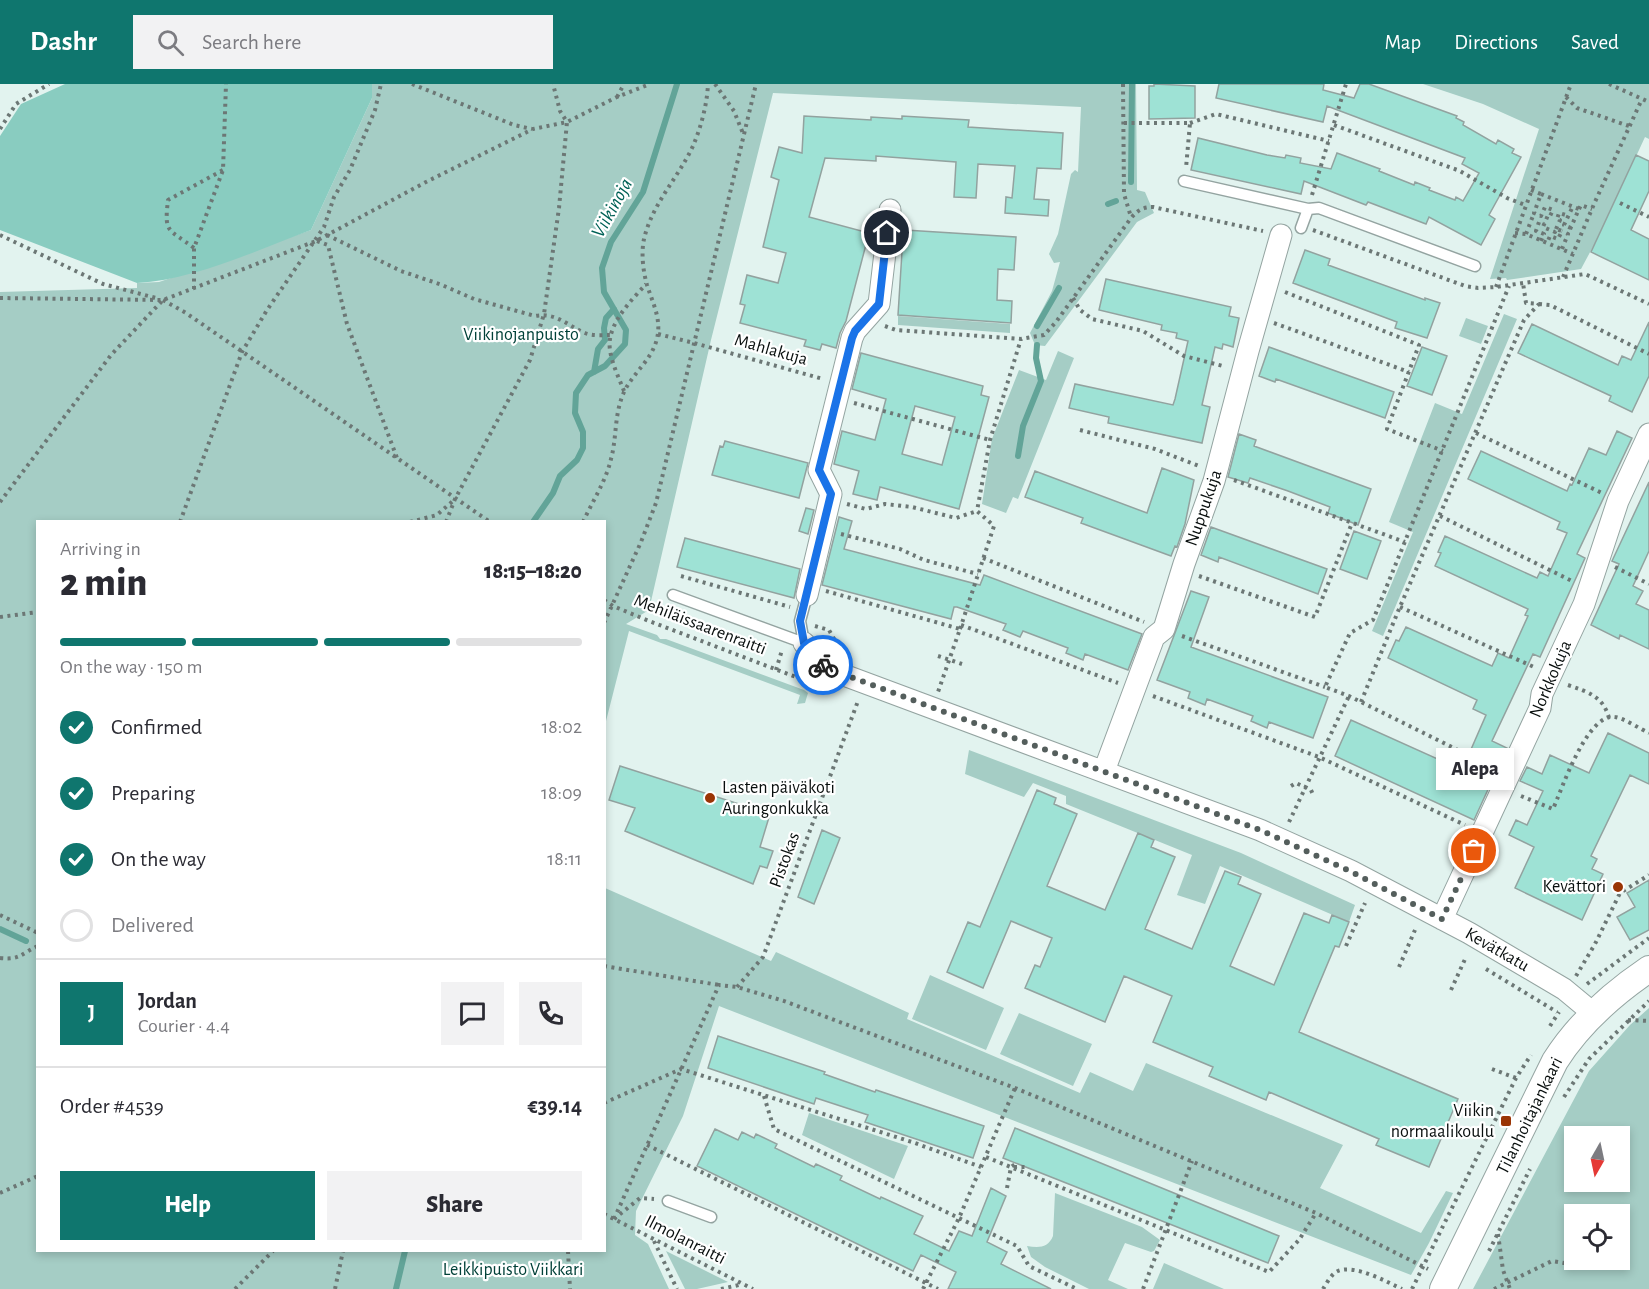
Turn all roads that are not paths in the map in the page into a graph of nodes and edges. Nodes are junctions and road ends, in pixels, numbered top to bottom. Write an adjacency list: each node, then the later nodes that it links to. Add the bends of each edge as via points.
1 (1184, 181): 2 (lane)
2 (1308, 208): 4 (lane); 5 (lane, via 1319,208)
3 (890, 210): 8 (street, via 879,304 855,331 819,470 831,494)
4 (1291, 232): 10 (street, Nuppukuja, via 1243,370 1217,473 1164,629 1154,637)
5 (1475, 266)
6 (1649, 434): 11 (street, Norkkokuja, via 1618,501 1589,589 1542,694 1540,708)
7 (673, 595): 9 (lane)
8 (806, 597): 9 (lane, via 800,621)
9 (804, 643): 10 (street, Kevätkatu, via 825,668)
10 (1104, 771): 11 (street, Kevätkatu, via 1260,830)
11 (1442, 919): 13 (street, Kevätkatu, via 1564,989)
12 (1649, 969): 13 (street, Tilanhoitajankaari)
13 (1593, 1013): 16 (street, Tilanhoitajankaari, via 1555,1061)
14 (668, 1201): 15 (lane)
15 (711, 1217)
16 (1443, 1289)

